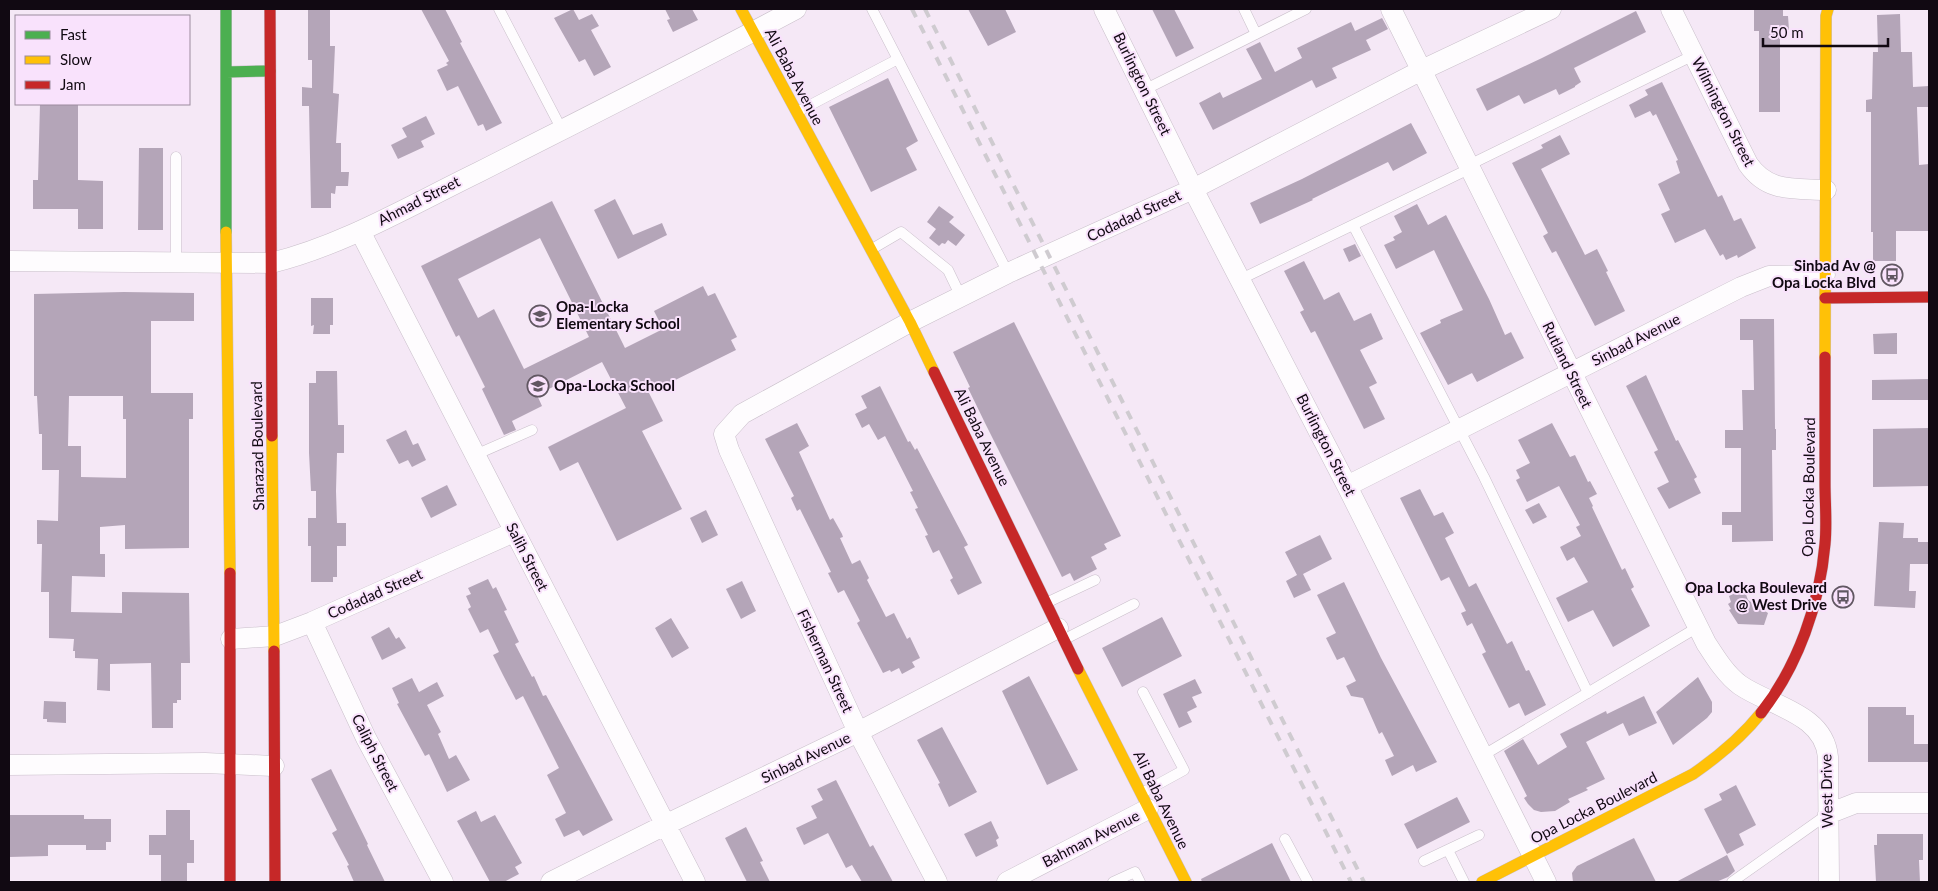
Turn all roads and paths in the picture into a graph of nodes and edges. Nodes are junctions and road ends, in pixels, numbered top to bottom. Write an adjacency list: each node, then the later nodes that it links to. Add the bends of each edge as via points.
1 (226, 9): 20 (street, Sharazad Boulevard)
2 (270, 9): 19 (street, Sharazad Boulevard)
3 (499, 9): 23 (lane)
4 (742, 9): 14 (street, Ali Baba Avenue)
5 (796, 9): 14 (street, Ahmad Street)
6 (872, 9): 17 (lane)
7 (1104, 9): 21 (street, Burlington Street)
8 (1244, 9): 15 (lane)
9 (1306, 9): 15 (lane)
10 (1391, 9): 18 (street, Rutland Street)
11 (1551, 9): 18 (street, Codadad Street)
12 (1671, 9): 16 (street, Wilmington Street)
13 (1828, 9): 27 (street, Opa Locka Boulevard)
14 (753, 32): 22 (street, Ali Baba Avenue); 23 (street, Ahmad Street)
15 (1256, 34): 21 (lane)
16 (1694, 55): 25 (lane); 27 (street, Wilmington Street, via 1757,177 1776,187)
17 (898, 59): 22 (lane); 35 (lane)
18 (1422, 70): 25 (street, Rutland Street); 26 (street, Codadad Street)
19 (270, 71): 20 (street); 34 (street, Sharazad Boulevard)
20 (226, 72): 33 (street, Sharazad Boulevard)
21 (1144, 90): 26 (street, Burlington Street)
22 (796, 112): 30 (street, Ali Baba Avenue)
23 (562, 130): 29 (street, Ahmad Street)
24 (176, 156): 32 (lane)
25 (1470, 166): 28 (lane); 42 (street, Rutland Street)
26 (1193, 188): 35 (street, Codadad Street); 37 (street, Burlington Street)
27 (1826, 190): 36 (street, Opa Locka Boulevard)
28 (1353, 225): 37 (lane); 43 (lane)
29 (360, 231): 34 (street, Ahmad Street, via 298,257); 46 (street, Salih Street)
30 (870, 250): 38 (lane, via 901,232 948,270); 41 (street, Ali Baba Avenue)
31 (9, 261): 32 (street, Ahmad Street)
32 (176, 262): 33 (street, Ahmad Street)
33 (226, 263): 34 (street, Ahmad Street); 56 (street, Sharazad Boulevard)
34 (271, 263): 55 (street, Sharazad Boulevard)
35 (1008, 273): 38 (street, Codadad Street)
36 (1825, 275): 40 (street, Opa Locka Boulevard); 42 (street, Sinbad Avenue, via 1769,276 1750,283)
37 (1241, 279): 47 (street, Burlington Street)
38 (961, 297): 41 (street, Codadad Street)
39 (1929, 297): 40 (street)
40 (1825, 298): 59 (street, Opa Locka Boulevard, via 1824,555 1818,588 1798,651)
41 (910, 322): 45 (street, Codadad Street, via 742,414); 50 (street, Ali Baba Avenue)
42 (1570, 373): 43 (street, Sinbad Avenue); 53 (street, Rutland Street)
43 (1458, 428): 47 (street, Sinbad Avenue); 58 (lane)
44 (532, 430): 46 (lane)
45 (724, 434): 60 (street, Fisherman Street)
46 (475, 455): 48 (street, Salih Street)
47 (1347, 486): 61 (street, Burlington Street)
48 (514, 532): 52 (street, Codadad Street); 68 (street, Salih Street)
49 (1095, 580): 50 (lane)
50 (1046, 604): 54 (street, Ali Baba Avenue)
51 (1134, 604): 54 (lane)
52 (312, 622): 55 (street, Codadad Street); 76 (street, Caliph Street, via 366,738)
53 (1698, 627): 58 (lane); 59 (street, Rutland Street, via 1734,680)
54 (1061, 634): 60 (street, Sinbad Avenue); 65 (street, Ali Baba Avenue)
55 (275, 636): 56 (street, Codadad Street); 64 (street, Sharazad Boulevard)
56 (231, 639): 62 (street, Sharazad Boulevard)
57 (1143, 692): 65 (lane, via 1184,770)
58 (1588, 694): 61 (lane)
59 (1769, 700): 67 (street, West Drive, via 1809,722 1820,732 1828,757); 72 (street, Opa Locka Boulevard, via 1742,736 1706,766)
60 (858, 732): 68 (street, Sinbad Avenue); 79 (street, Fisherman Street)
61 (1482, 756): 72 (street, Burlington Street)
62 (230, 764): 63 (street); 64 (street); 74 (street, Sharazad Boulevard)
63 (9, 765)
64 (274, 766): 75 (street, Sharazad Boulevard)
65 (1145, 801): 80 (street, Bahman Avenue); 83 (street, Ali Baba Avenue)
66 (1929, 803): 67 (street, via 1856,804)
67 (1828, 814): 88 (lane); 89 (street, West Drive)
68 (665, 825): 77 (street, Sinbad Avenue); 78 (street, Salih Street)
69 (1479, 835): 71 (lane)
70 (1285, 839): 84 (lane)
71 (1448, 850): 73 (lane); 85 (lane)
72 (1533, 856): 86 (street, Opa Locka Boulevard); 87 (street, Burlington Street)
73 (1424, 861)
74 (230, 882)
75 (275, 882)
76 (443, 882)
77 (551, 882)
78 (695, 882)
79 (937, 882)
80 (1007, 882)
81 (1113, 882): 82 (lane, via 1135,872)
82 (1140, 882)
83 (1186, 882)
84 (1308, 882)
85 (1464, 882)
86 (1482, 882)
87 (1546, 882)
88 (1732, 882)
89 (1828, 882)

